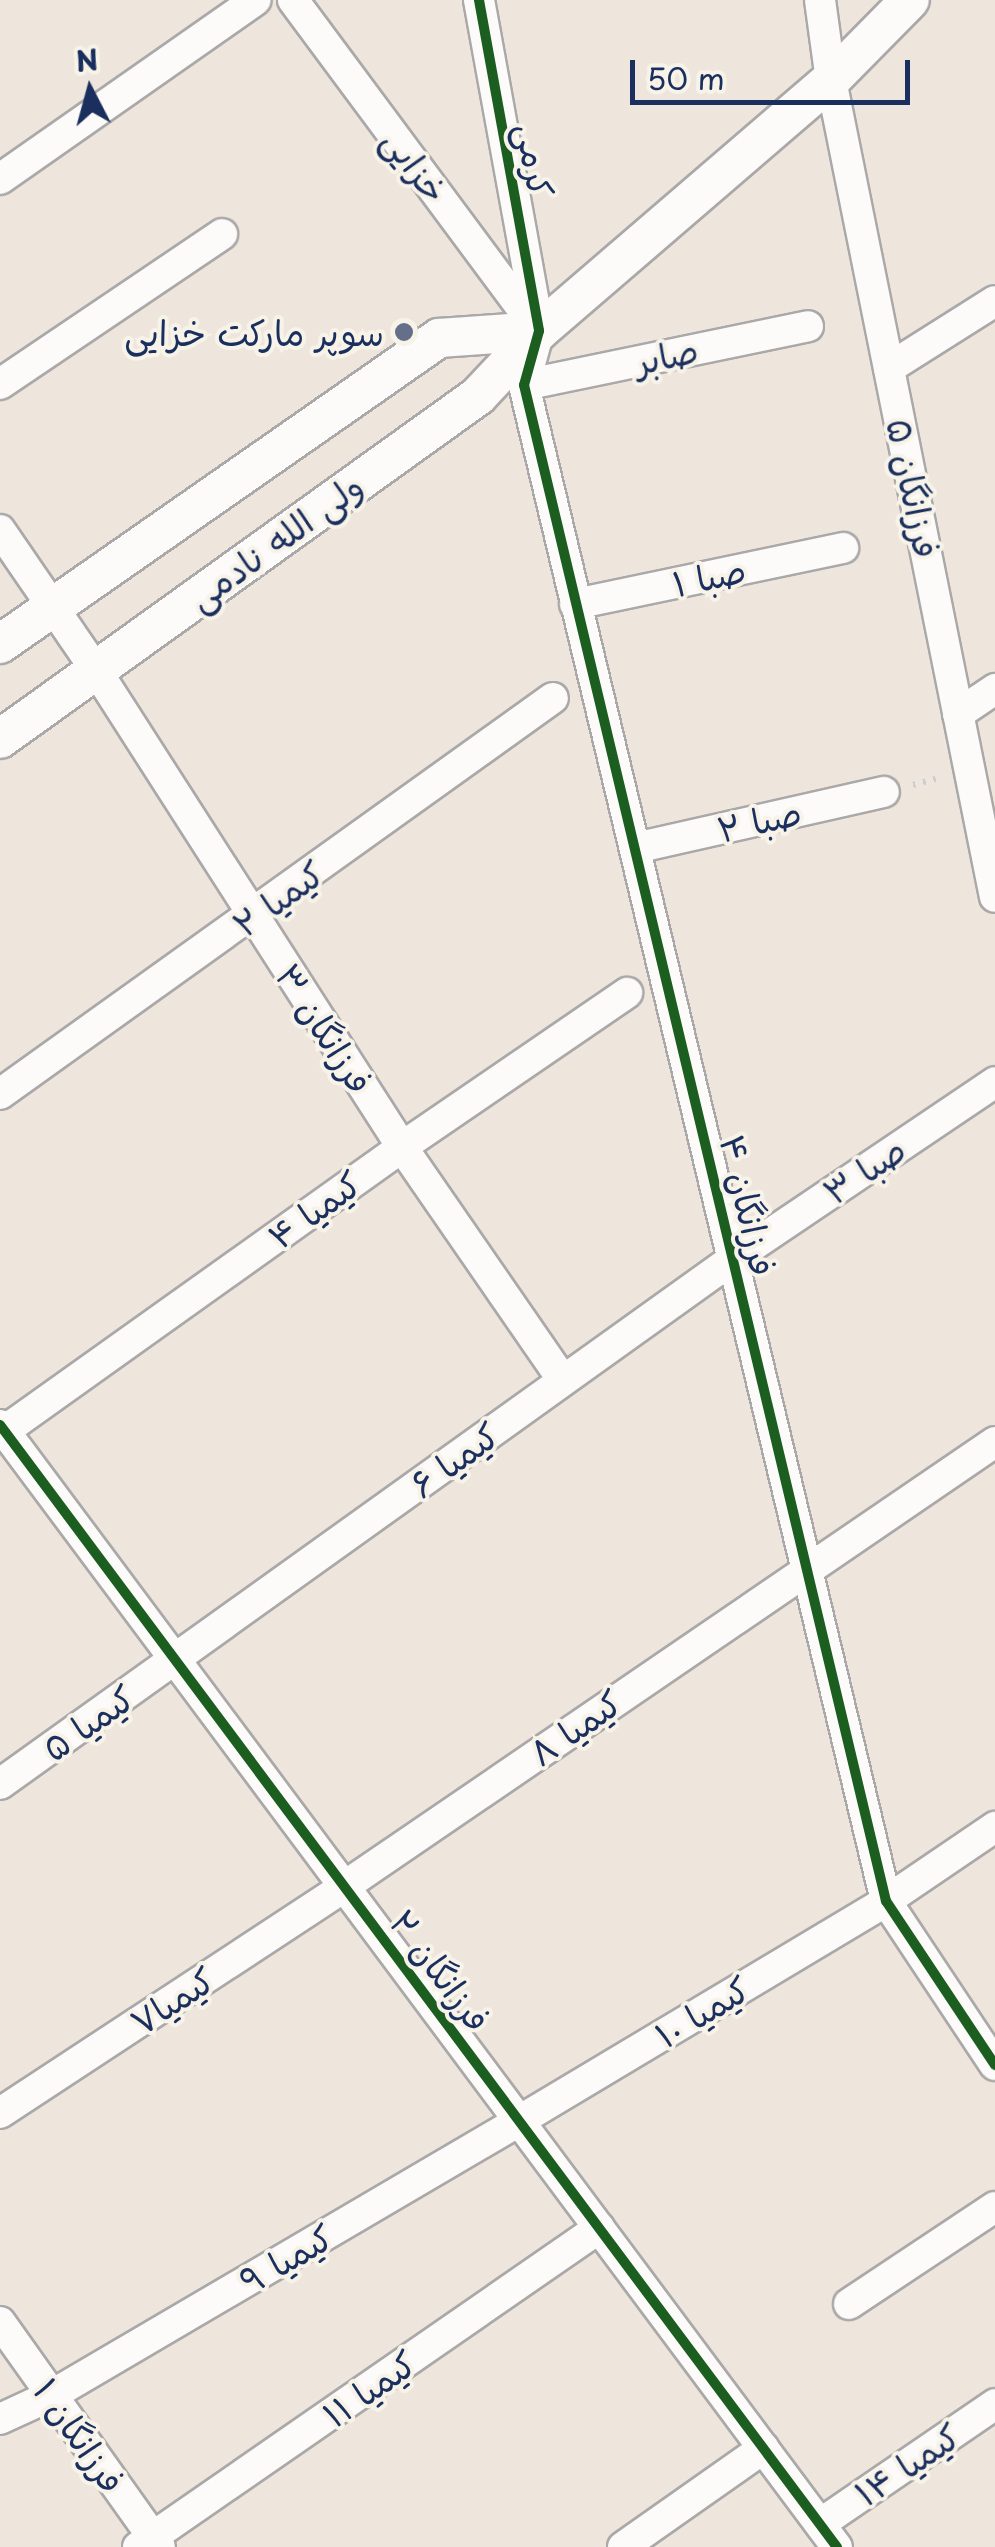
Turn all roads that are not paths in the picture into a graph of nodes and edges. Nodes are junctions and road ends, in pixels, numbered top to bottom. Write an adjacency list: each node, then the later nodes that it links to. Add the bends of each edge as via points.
1 (256, 0): 7 (street)
2 (294, 0): 11 (street, خزایی)
3 (479, 0): 11 (street, کرمی)
4 (820, 0): 6 (street, فرزانگان ۵)
5 (910, 0): 6 (street, ولی الله نادمی)
6 (831, 80): 11 (street, ولی الله نادمی); 12 (street, فرزانگان ۵)
7 (0, 179)
8 (222, 234): 13 (street)
9 (995, 301): 12 (street)
10 (808, 326): 14 (street, صابر)
11 (539, 331): 14 (street, فرزانگان ۴); 18 (street, ولی الله نادمی, via 439,338); 20 (street, ولی الله نادمی, via 478,396)
12 (889, 368): 23 (street, فرزانگان ۵)
13 (0, 384)
14 (524, 384): 17 (street, فرزانگان ۴)
15 (0, 530): 18 (street, فرزانگان ۳)
16 (842, 548): 17 (street, صبا ۱)
17 (575, 604): 26 (street, فرزانگان ۴)
18 (54, 606): 19 (street, ولی الله نادمی); 20 (street, فرزانگان ۳)
19 (0, 644)
20 (96, 670): 24 (street, ولی الله نادمی); 28 (street, فرزانگان ۳)
21 (995, 689): 23 (street)
22 (553, 698): 28 (street, کیمیا ۲)
23 (958, 714): 27 (street, فرزانگان ۵)
24 (0, 738)
25 (884, 792): 26 (street, صبا ۲)
26 (635, 848): 33 (street, فرزانگان ۴)
27 (995, 897)
28 (254, 916): 31 (street, کیمیا ۲); 32 (street, فرزانگان ۳)
29 (627, 993): 32 (street, کیمیا ۴)
30 (995, 1082): 33 (street, صبا ۳)
31 (0, 1094)
32 (402, 1147): 34 (street, فرزانگان ۳); 35 (street, کیمیا ۴)
33 (733, 1259): 34 (street, کیمیا ۶); 37 (street, فرزانگان ۴)
34 (564, 1380): 38 (street, کیمیا ۶)
35 (1, 1430): 38 (street, فرزانگان ۲)
36 (995, 1442): 37 (street, کیمیا ۸)
37 (806, 1568): 41 (street, کیمیا ۸); 42 (street, فرزانگان ۴)
38 (176, 1660): 39 (street, کیمیا ۵); 41 (street, فرزانگان ۲)
39 (0, 1784)
40 (995, 1827): 42 (street, کیمیا ۱۰)
41 (344, 1886): 44 (street, کیمیا۷); 45 (street, فرزانگان ۲)
42 (886, 1900): 43 (street, فرزانگان ۴); 45 (street, کیمیا ۱۰)
43 (995, 2065)
44 (0, 2113)
45 (519, 2121): 47 (street, فرزانگان ۲); 50 (street, کیمیا ۹)
46 (995, 2207): 48 (street)
47 (600, 2228): 53 (street, فرزانگان ۲); 55 (street, کیمیا ۱۱)
48 (849, 2304)
49 (0, 2322): 50 (street, فرزانگان ۱)
50 (52, 2394): 52 (street, کیمیا ۹); 55 (street, فرزانگان ۱)
51 (995, 2404): 54 (street, کیمیا ۱۴)
52 (0, 2419)
53 (764, 2448): 54 (street, فرزانگان ۲); 56 (street)
54 (828, 2535)
55 (151, 2544)
56 (623, 2547)

